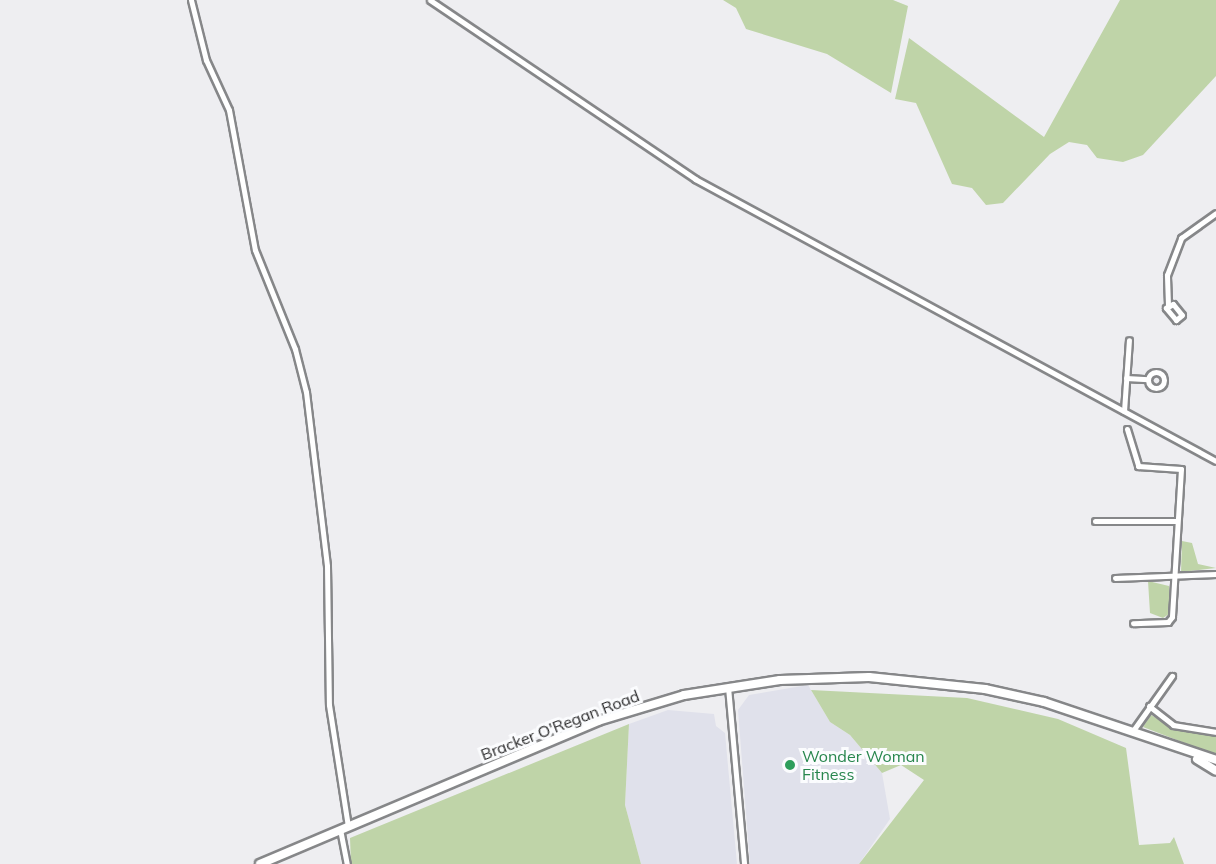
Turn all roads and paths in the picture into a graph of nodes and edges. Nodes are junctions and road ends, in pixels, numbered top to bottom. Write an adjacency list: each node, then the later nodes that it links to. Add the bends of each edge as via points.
1 (191, 0): 25 (street, via 207,60 229,110 255,250 295,349 306,392 327,566 329,705)
2 (430, 0): 8 (street, via 695,179)
3 (1216, 213): 4 (street, via 1181,238 1167,275)
4 (1168, 305)
5 (1129, 340): 6 (street)
6 (1126, 378): 7 (street); 8 (street)
7 (1148, 379)
8 (1124, 411): 10 (street)
9 (1127, 429): 12 (street, via 1138,466 1181,469)
10 (1216, 461)
11 (1095, 521): 12 (street)
12 (1177, 521): 15 (street)
13 (1216, 574): 15 (street)
14 (1115, 578): 15 (street)
15 (1177, 580): 16 (street, via 1168,622)
16 (1133, 622)
17 (1172, 676): 19 (street)
18 (728, 687): 20 (main road, Bracker O'Regan Road, via 834,676 948,683 1035,700); 25 (main road, Bracker O'Regan Road, via 598,721); 29 (street)
19 (1149, 706): 20 (street); 21 (street, via 1173,725)
20 (1132, 732): 22 (main road, Bracker O'Regan Road)
21 (1216, 732)
22 (1197, 758): 23 (main road, Bracker O'Regan Road); 24 (main road, Bracker O'Regan Road)
23 (1216, 760)
24 (1216, 771)
25 (348, 826): 26 (main road, Bracker O'Regan Road)
26 (340, 829): 27 (main road, Bracker O'Regan Road); 28 (street)
27 (260, 864)
28 (347, 864)
29 (744, 864)

